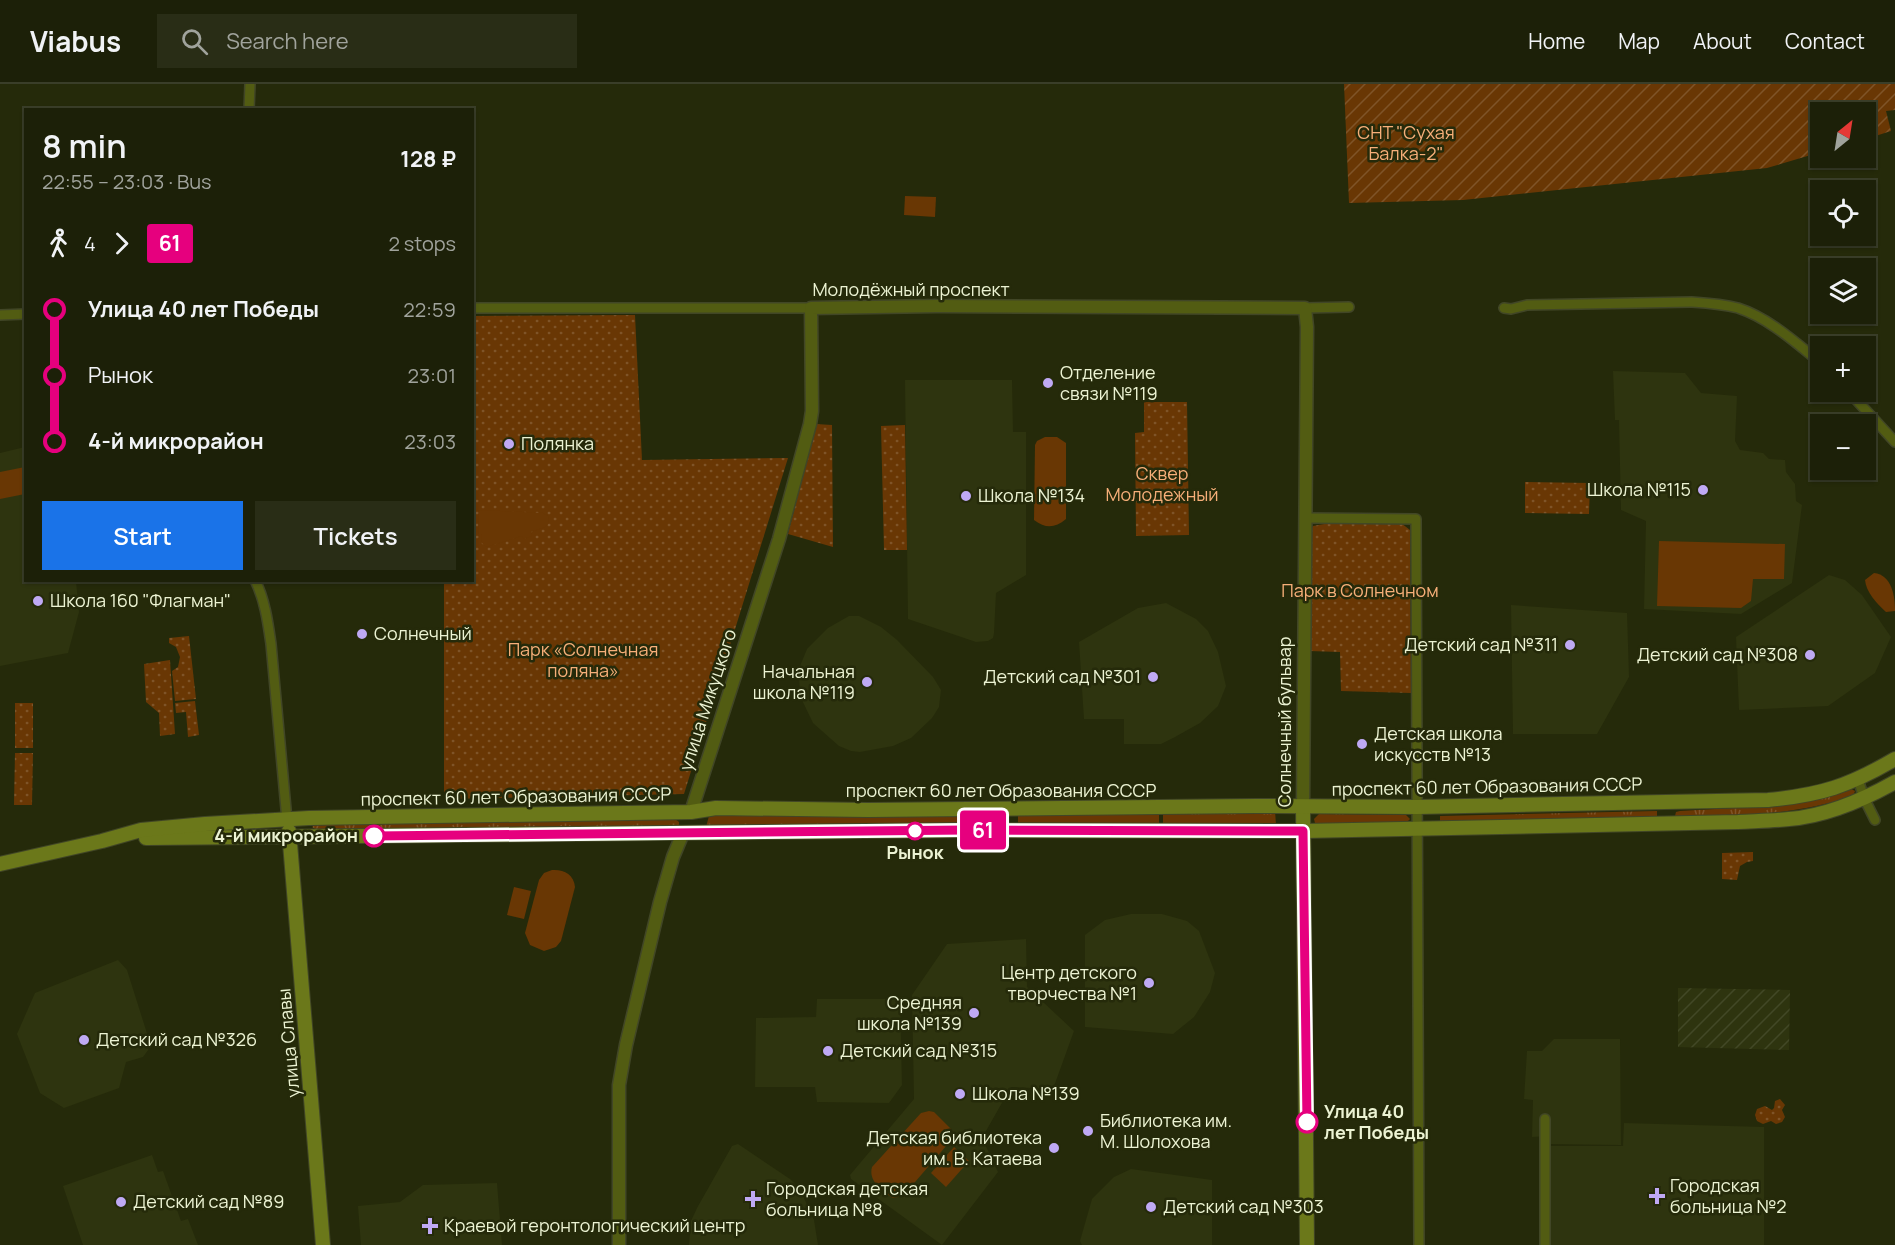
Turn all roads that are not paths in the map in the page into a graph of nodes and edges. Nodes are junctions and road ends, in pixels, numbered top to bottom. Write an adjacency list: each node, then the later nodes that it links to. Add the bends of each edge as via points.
1 (250, 84): 2 (street)
2 (249, 108)
3 (474, 308): 4 (street, Молодёжный проспект)
4 (811, 308): 5 (street, Молодёжный проспект); 23 (street, улица Микуцкого, via 810,424 779,539)
5 (1305, 308): 6 (street, Молодёжный проспект); 13 (street, Солнечный бульвар)
6 (1349, 308)
7 (1504, 308): 10 (street, via 1538,304 1718,304 1752,314)
8 (24, 314): 9 (street)
9 (0, 315)
10 (1810, 355)
11 (1858, 402): 12 (street)
12 (1895, 442)
13 (1306, 518): 20 (street, Солнечный бульвар); 21 (street, via 1416,519)
14 (256, 582): 24 (street, via 271,644)
15 (1895, 759): 16 (main road, проспект 60 лет Образования СССР)
16 (1858, 779): 18 (street); 19 (main road, проспект 60 лет Образования СССР, via 1801,797)
17 (1895, 782): 18 (main road, проспект 60 лет Образования СССР)
18 (1864, 798): 25 (street); 26 (main road, проспект 60 лет Образования СССР, via 1791,819)
19 (1669, 803): 21 (main road, проспект 60 лет Образования СССР); 26 (main road)
20 (1303, 807): 21 (main road, проспект 60 лет Образования СССР); 22 (main road, проспект 60 лет Образования СССР); 29 (main road, Солнечный бульвар)
21 (1417, 807): 27 (street)
22 (968, 810): 23 (main road, проспект 60 лет Образования СССР, via 716,808); 28 (main road)
23 (691, 812): 24 (main road, проспект 60 лет Образования СССР); 30 (main road, улица Микуцкого)
24 (287, 820): 31 (main road, улица Славы); 32 (main road, проспект 60 лет Образования СССР, via 141,830)
25 (1875, 820)
26 (1666, 823): 27 (main road, проспект 60 лет Образования СССР)
27 (1418, 829): 29 (main road, проспект 60 лет Образования СССР); 38 (street)
28 (967, 830): 29 (main road, проспект 60 лет Образования СССР); 30 (main road, проспект 60 лет Образования СССР)
29 (1303, 831): 37 (main road, Солнечный бульвар)
30 (683, 833): 31 (main road, проспект 60 лет Образования СССР); 36 (street, улица Микуцкого, via 660,902 619,1085)
31 (290, 838): 32 (main road, проспект 60 лет Образования СССР); 35 (main road, улица Славы)
32 (102, 841): 33 (main road, проспект 60 лет Образования СССР)
33 (0, 864)
34 (1545, 1119): 39 (street)
35 (323, 1245)
36 (619, 1245)
37 (1307, 1245)
38 (1419, 1245)
39 (1545, 1245)

